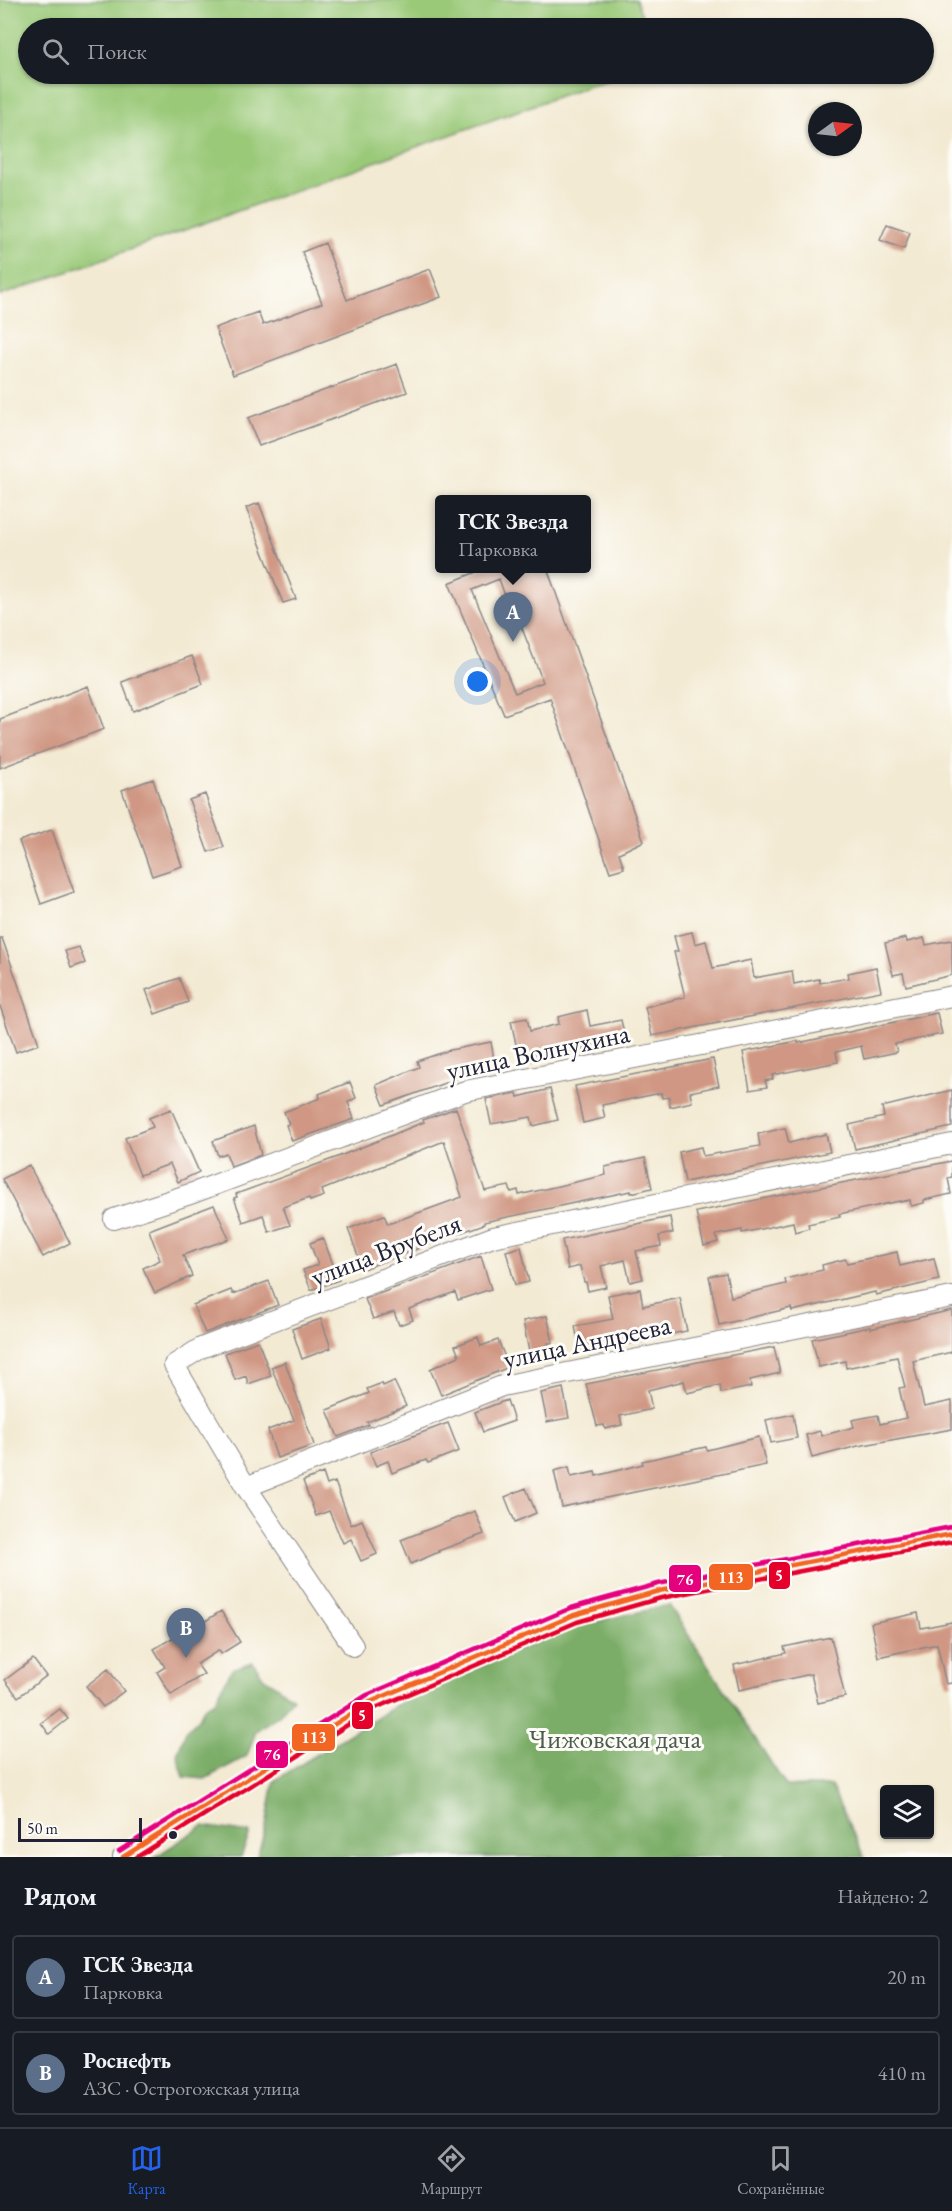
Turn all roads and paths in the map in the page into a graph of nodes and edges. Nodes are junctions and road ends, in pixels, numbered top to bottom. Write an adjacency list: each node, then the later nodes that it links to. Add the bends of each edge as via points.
1 (952, 996): 3 (street, улица Волнухина, via 465,1091)
2 (952, 1144): 5 (street, улица Врубеля, via 493,1237 201,1348 174,1365)
3 (114, 1219)
4 (952, 1297): 5 (street, улица Андреева, via 502,1386)
5 (246, 1487): 7 (street, улица Врубеля)
6 (952, 1534): 8 (street, via 660,1591 574,1615 370,1702)
7 (353, 1646)
8 (123, 1857)

